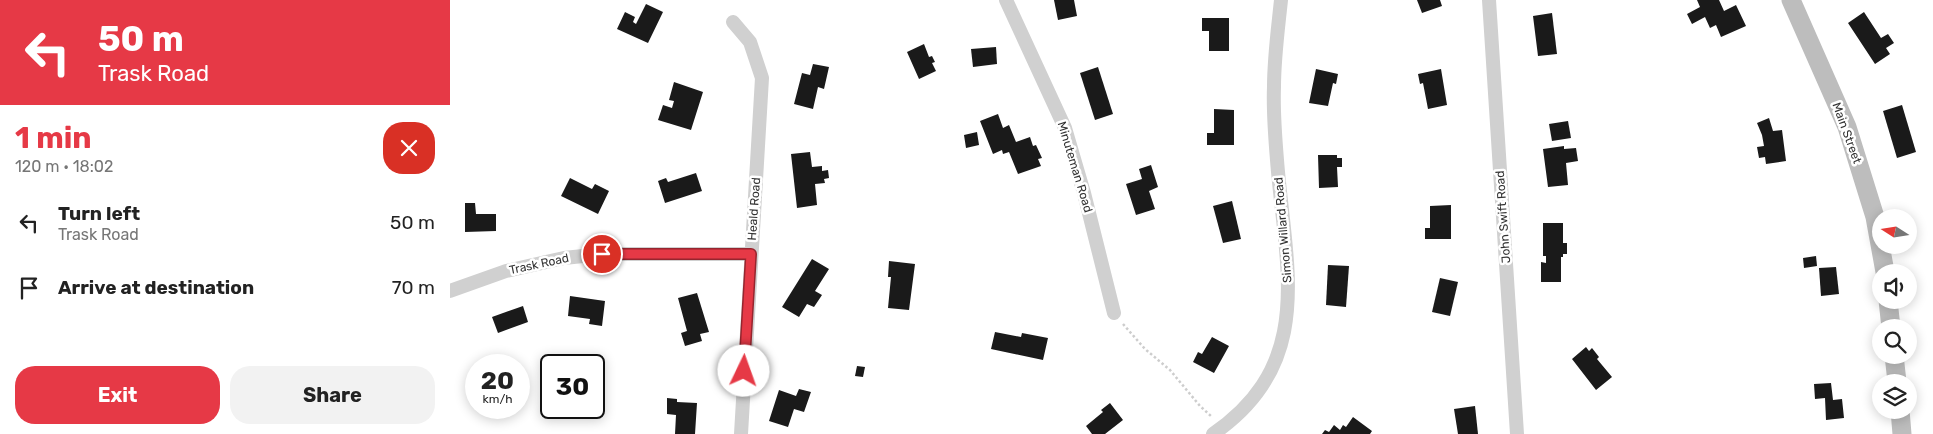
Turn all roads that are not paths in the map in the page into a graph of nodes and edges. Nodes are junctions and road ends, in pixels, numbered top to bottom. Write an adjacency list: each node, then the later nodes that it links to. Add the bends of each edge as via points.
1 (1006, 0): 9 (street, Minuteman Road, via 1065,128)
2 (1281, 0): 11 (street, Simon Willard Road, via 1274,88 1289,297 1286,324 1274,366 1258,395)
3 (1489, 0): 13 (street, John Swift Road)
4 (1792, 0): 7 (main road, Main Street, via 1847,127 1875,217)
5 (733, 22): 6 (street, Heald Road, via 750,42 762,78)
6 (751, 254): 8 (street, Trask Road, via 602,254 564,258 506,271); 12 (street, Heald Road)
7 (1884, 264)
8 (450, 291)
9 (1114, 313)
10 (1901, 419): 14 (main road)
11 (1218, 430)
12 (741, 434)
13 (1517, 434)
14 (1902, 434)

